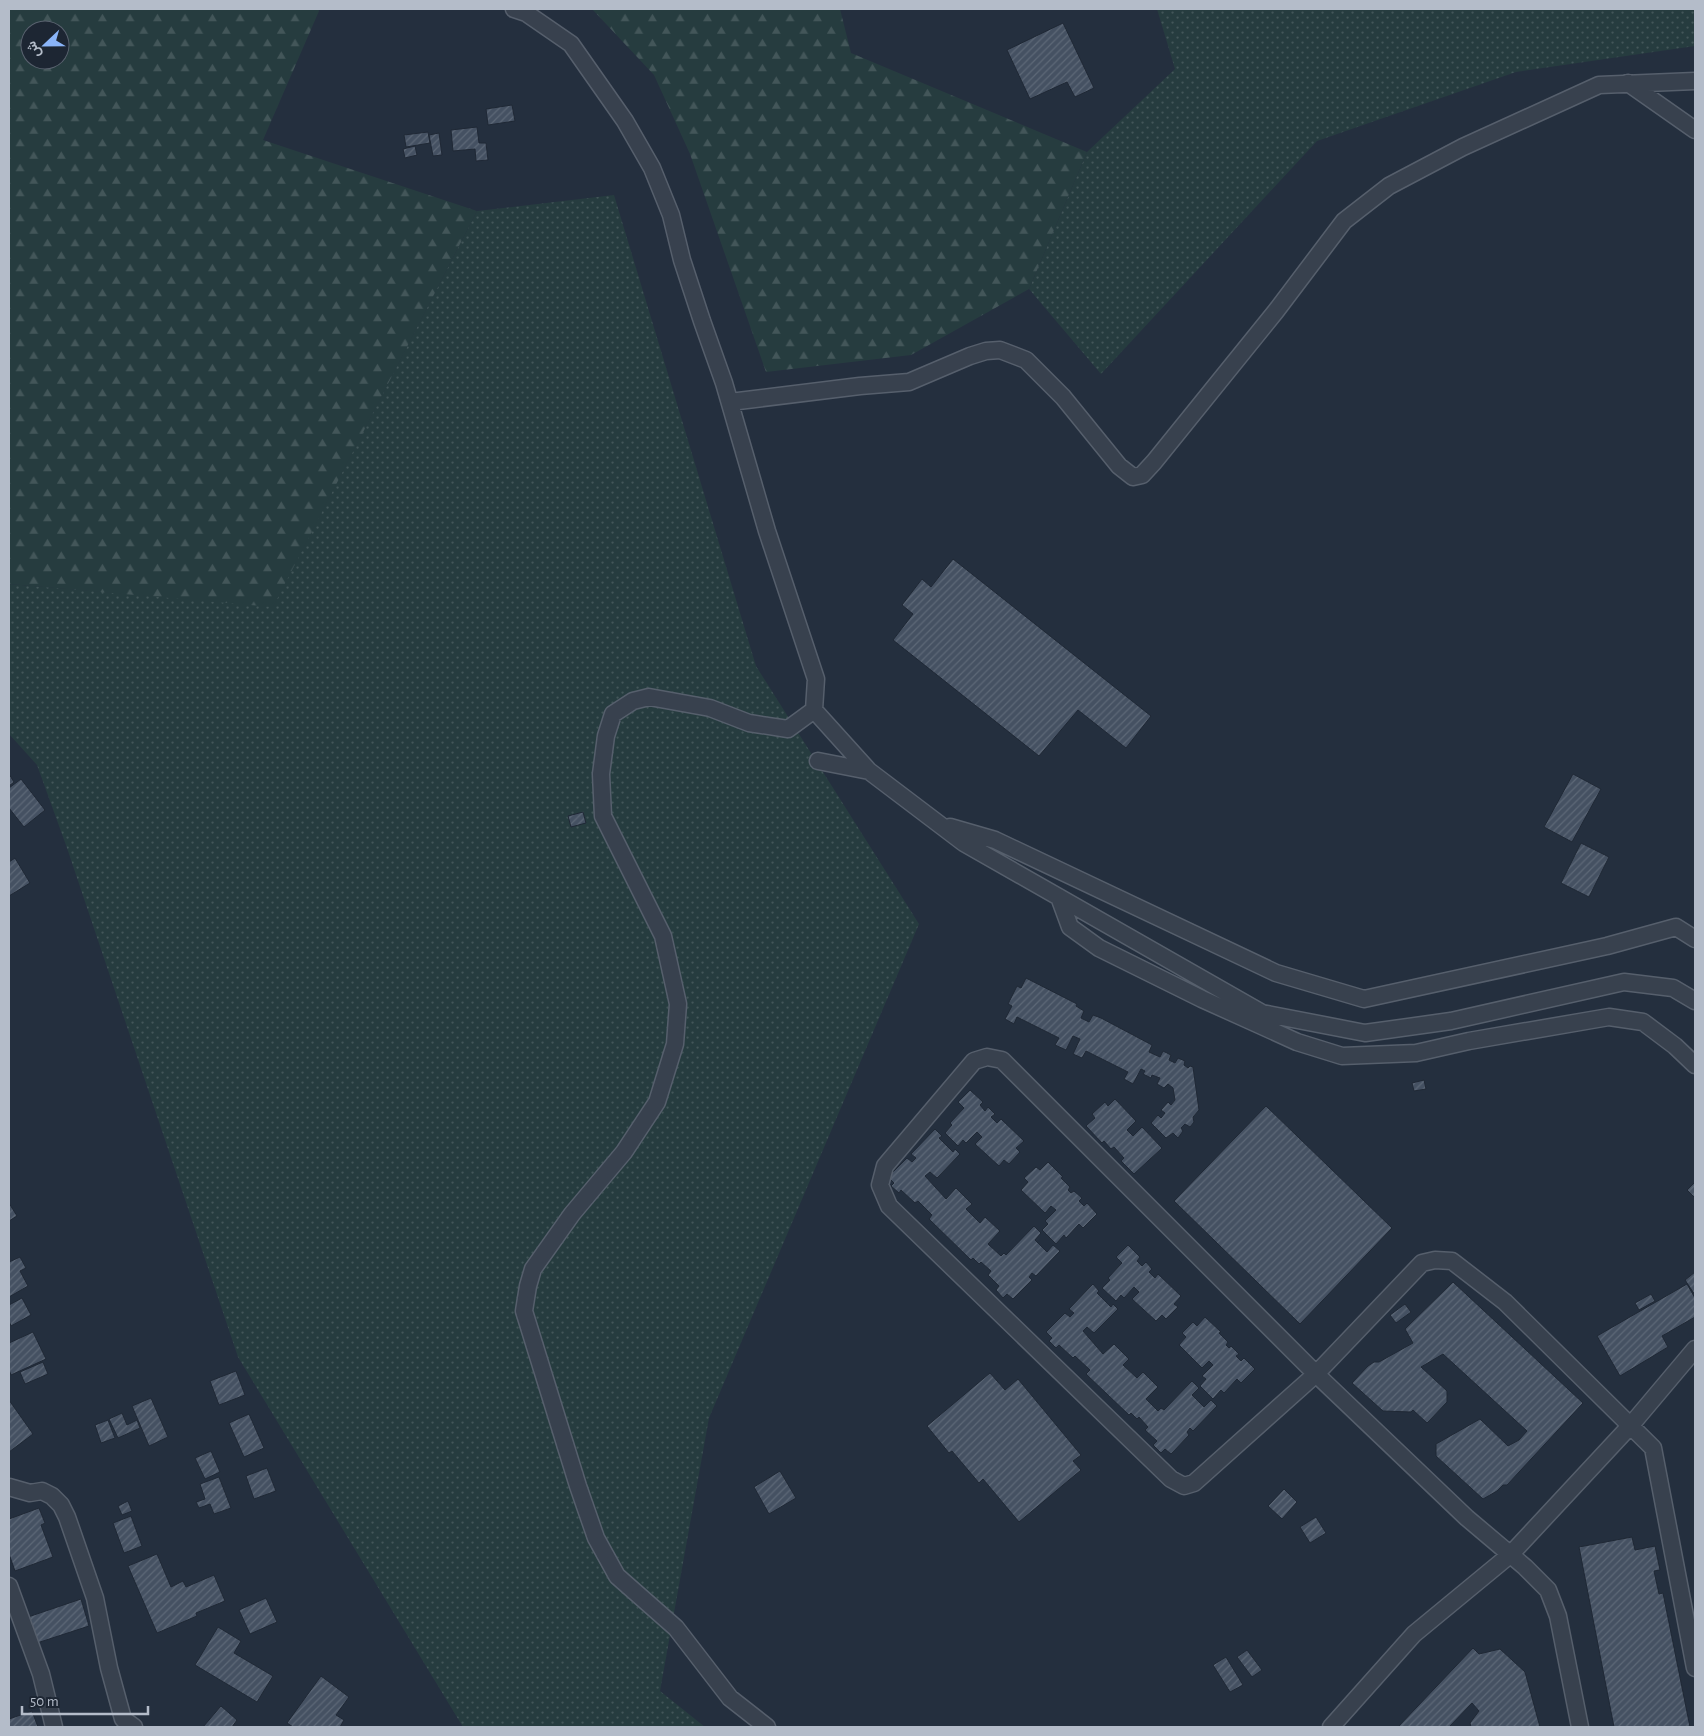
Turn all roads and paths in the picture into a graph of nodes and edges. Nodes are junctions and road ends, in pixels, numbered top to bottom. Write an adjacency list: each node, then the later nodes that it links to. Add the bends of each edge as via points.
1 (514, 9): 5 (street, via 526,13 571,44 625,121 652,168 671,215)
2 (1695, 81): 3 (street)
3 (1628, 84): 4 (street); 5 (street, via 1599,85 1463,147 1389,186 1344,221 1276,311 1142,474 1133,477 1120,466 1063,397 1026,360 1000,350 970,356 910,382)
4 (1695, 130)
5 (730, 402): 6 (street, via 770,540 816,679)
6 (814, 710): 8 (street); 23 (street, via 788,729 749,723 710,708 649,697 633,701 613,714 606,736 601,774 603,816 663,936 678,1004 674,1044 656,1102 624,1152 572,1214 533,1269 524,1311 596,1538 617,1576 676,1628 730,1698)
7 (818, 761): 8 (street)
8 (869, 771): 9 (street)
9 (940, 824): 10 (street, via 964,842); 11 (street, via 995,840 1276,973 1364,999 1607,946 1676,927)
10 (1059, 897): 12 (street, via 1262,1013 1365,1033 1451,1021 1624,982 1673,988); 13 (street, via 1070,927 1098,948 1297,1042 1342,1056 1416,1053 1609,1017 1643,1022)
11 (1695, 939)
12 (1695, 1001)
13 (1695, 1065)
14 (1695, 1349): 16 (street)
15 (1316, 1374): 15 (street, via 1002,1060 987,1057 974,1061 885,1166 880,1184 889,1206 1171,1479 1184,1486 1194,1483); 16 (street, via 1422,1263 1452,1260 1505,1302); 18 (street, via 1467,1518)
16 (1631, 1425): 18 (street); 20 (street, via 1653,1448)
17 (9, 1487): 22 (street, via 30,1493 42,1491 61,1504 95,1598 123,1718)
18 (1511, 1554): 24 (street, via 1414,1634); 25 (street, via 1548,1590 1558,1616)
19 (9, 1586): 21 (street, via 41,1674)
20 (1695, 1668)
21 (54, 1727)
22 (134, 1727)
23 (767, 1727)
24 (1331, 1727)
25 (1580, 1727)

